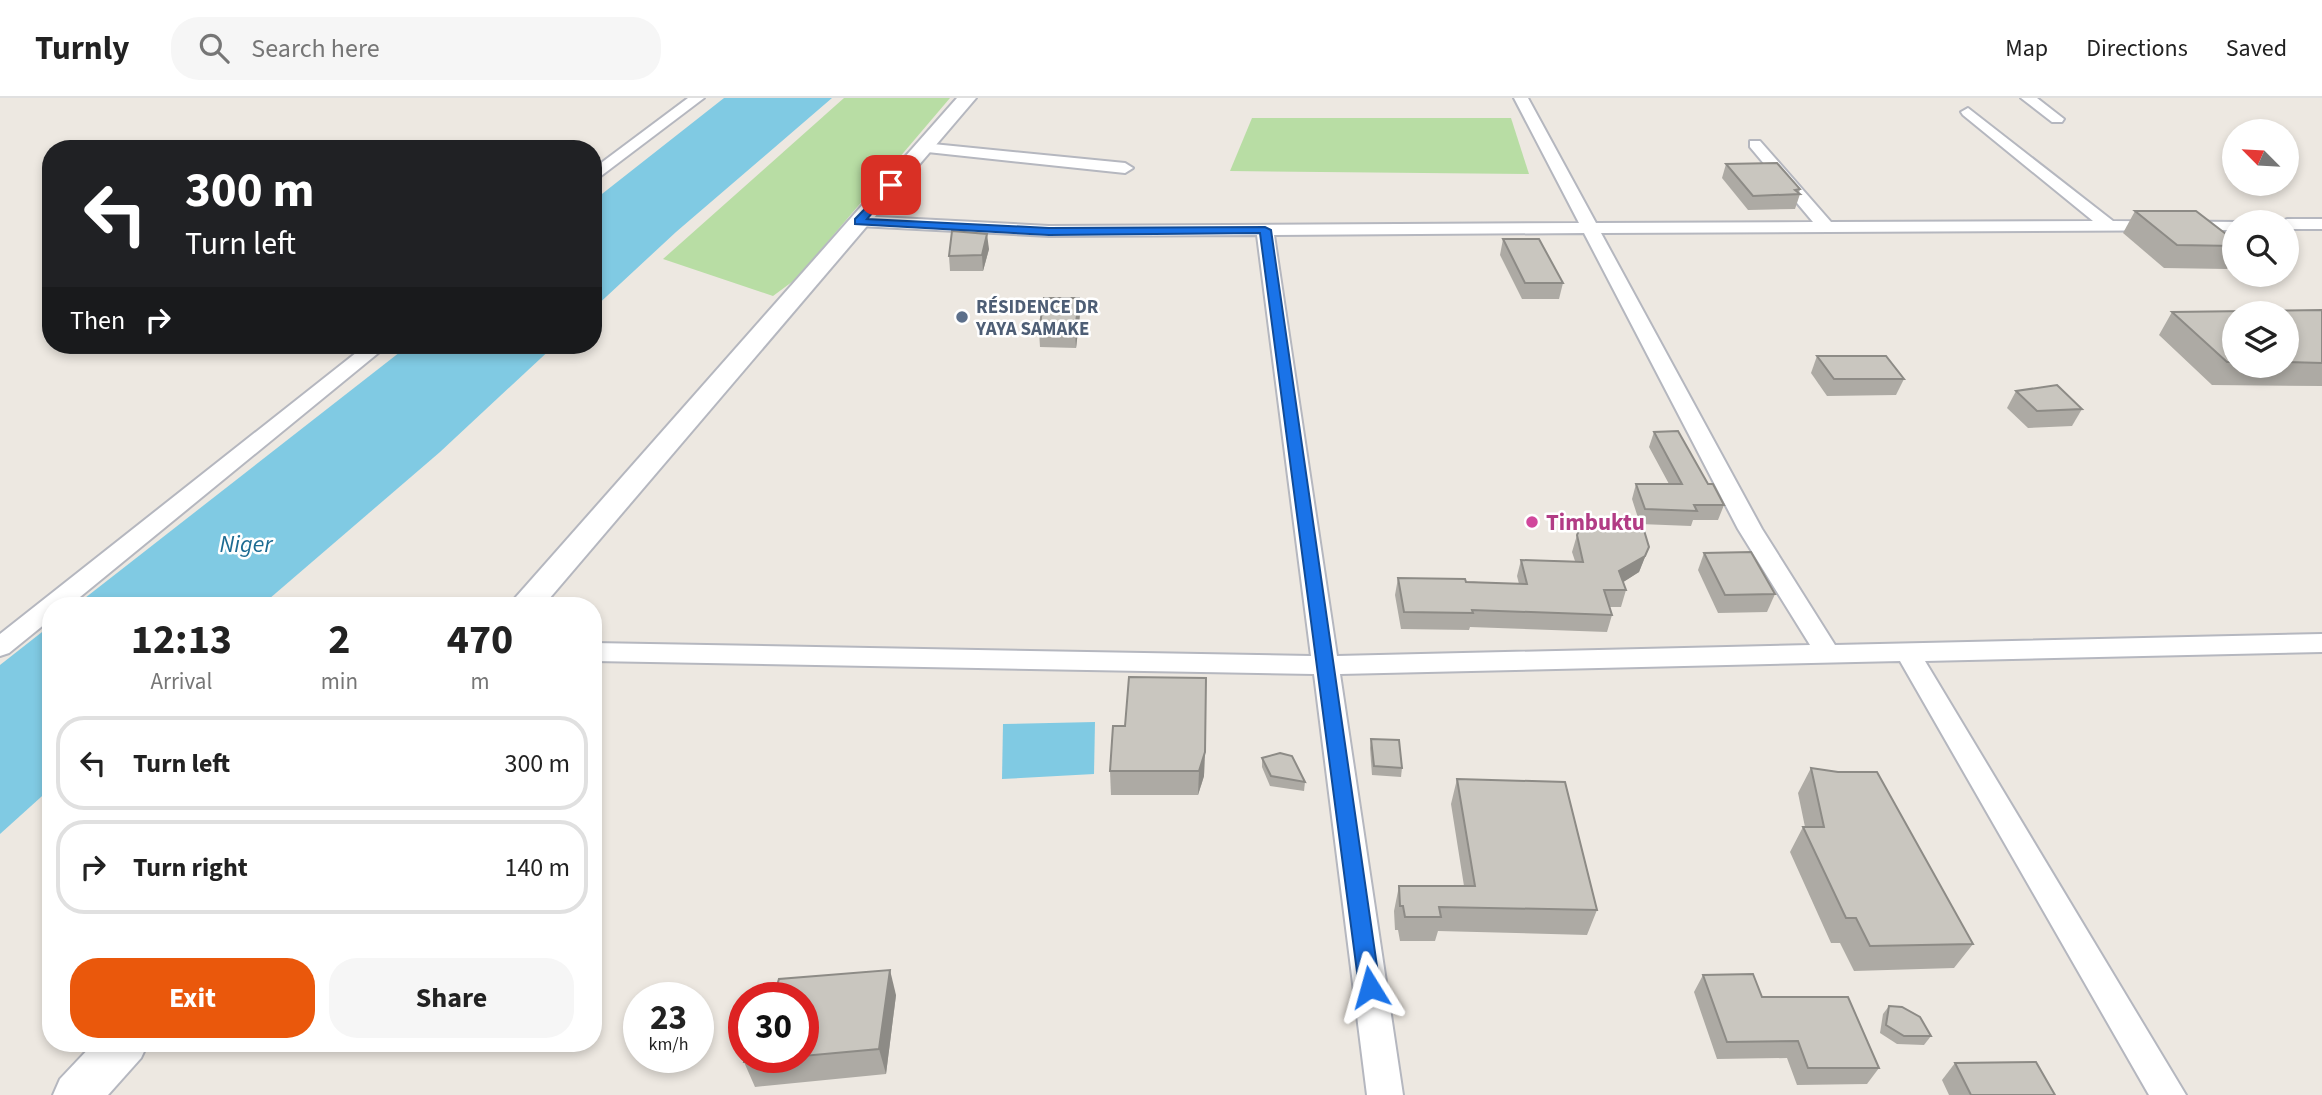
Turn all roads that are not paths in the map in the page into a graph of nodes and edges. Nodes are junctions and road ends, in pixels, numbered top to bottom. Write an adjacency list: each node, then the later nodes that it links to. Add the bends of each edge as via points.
1 (697, 98): 10 (street)
2 (967, 98): 8 (main road)
3 (1521, 98): 17 (street)
4 (2028, 98): 6 (street)
5 (1968, 111): 13 (street)
6 (2057, 119)
7 (1755, 144): 16 (street)
8 (923, 148): 9 (street); 11 (main road)
9 (1125, 168)
10 (602, 170)
11 (859, 221): 18 (street, via 1049,231); 21 (main road)
12 (2322, 224): 15 (street)
13 (2108, 225): 14 (street); 16 (street)
14 (2222, 225)
15 (2299, 225)
16 (1826, 227): 17 (street)
17 (1590, 228): 18 (street); 27 (street, via 1750,529)
18 (1265, 230): 28 (street)
19 (367, 354): 20 (street)
20 (62, 597)
21 (532, 597)
22 (42, 613): 24 (street)
23 (2322, 643): 26 (street)
24 (0, 647)
25 (602, 652): 28 (street)
26 (1907, 652): 27 (street); 32 (street)
27 (1828, 653): 28 (street)
28 (1325, 664): 31 (street)
29 (117, 1052): 30 (main road)
30 (77, 1095)
31 (1385, 1095)
32 (2168, 1095)

